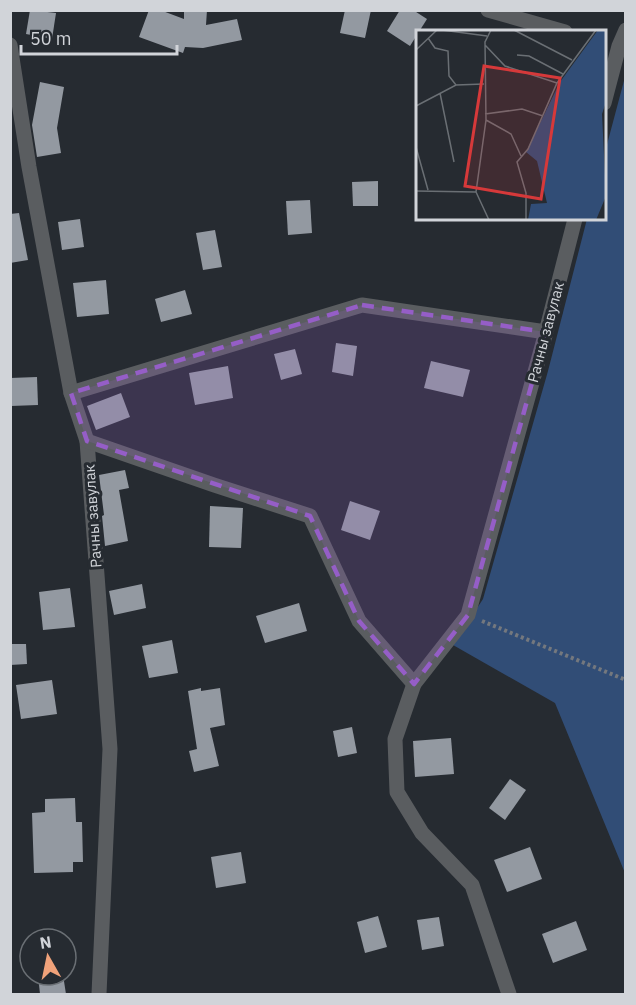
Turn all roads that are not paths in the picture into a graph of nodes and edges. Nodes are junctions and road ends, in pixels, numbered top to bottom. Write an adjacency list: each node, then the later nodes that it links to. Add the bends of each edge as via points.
1 (488, 10): 2 (street)
2 (558, 30)
3 (626, 30): 4 (street)
4 (612, 44): 6 (street)
5 (10, 45): 7 (street, Рачны завулак)
6 (606, 88)
7 (26, 146): 8 (street); 11 (street, Рачны завулак)
8 (10, 149)
9 (575, 220): 10 (street, Рачны завулак)
10 (546, 332): 11 (street, via 362,305); 13 (street, Рачны завулак, via 468,615)
11 (71, 393): 12 (street, Рачны завулак)
12 (87, 441): 13 (street, via 310,516 359,621); 14 (street, Рачны завулак, via 110,749)
13 (414, 684): 15 (street, Рачны завулак, via 395,739 397,792 422,833 472,885)
14 (99, 994)
15 (509, 994)

